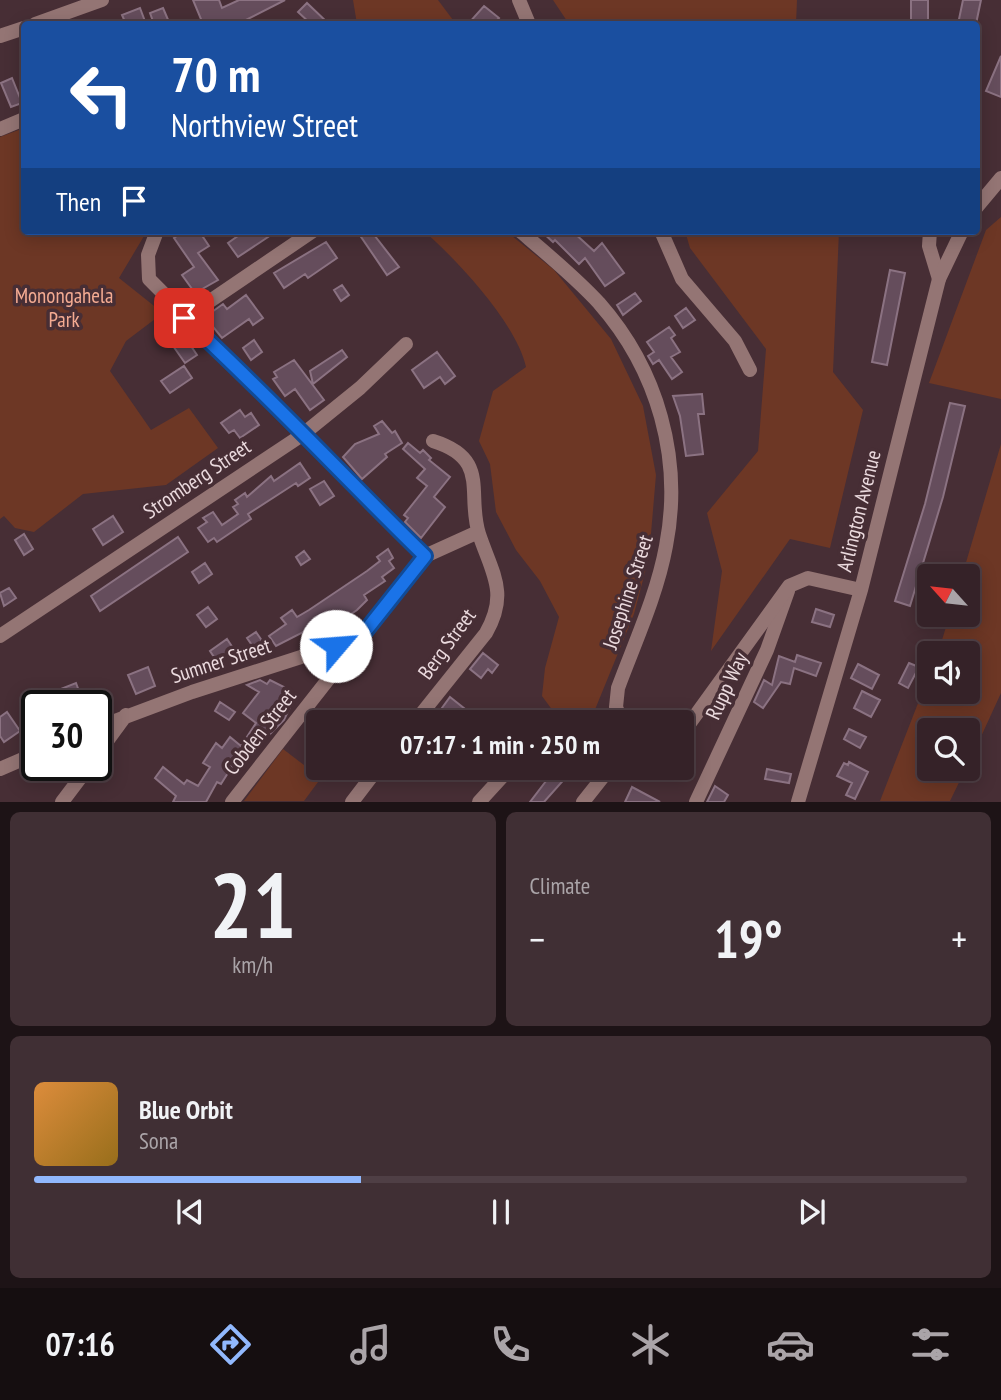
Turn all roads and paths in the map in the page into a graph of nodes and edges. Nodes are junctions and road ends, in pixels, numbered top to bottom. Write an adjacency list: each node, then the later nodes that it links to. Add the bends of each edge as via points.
1 (102, 0): 3 (street)
2 (519, 0): 4 (street)
3 (43, 21)
4 (528, 21)
5 (21, 29): 6 (street)
6 (0, 36)
7 (21, 120): 8 (street)
8 (0, 129)
9 (1001, 178): 10 (street)
10 (980, 203)
11 (156, 235): 18 (street, via 148,255 149,279)
12 (307, 235): 18 (street)
13 (525, 235): 30 (street, Josephine Street, via 584,287 621,330 648,378 667,439 670,523 661,567 618,688)
14 (662, 235): 20 (street, via 682,279 736,341)
15 (930, 235): 17 (street)
16 (960, 235): 17 (street, Arlington Avenue)
17 (939, 279): 26 (street, Arlington Avenue)
18 (184, 318): 21 (street)
19 (407, 344): 21 (street, Stromberg Street)
20 (750, 370)
21 (302, 435): 24 (street); 27 (street, Stromberg Street)
22 (433, 441): 23 (street, Berg Street, via 462,456 473,471)
23 (478, 532): 24 (street); 29 (street, Berg Street, via 498,588 494,619)
24 (425, 556): 28 (street, Cobden Street)
25 (789, 586): 26 (street, via 808,578); 32 (street); 46 (street, Rupp Way, via 767,650)
26 (861, 590): 47 (street, Arlington Avenue)
27 (0, 636)
28 (360, 638): 31 (street, Sumner Street); 42 (street, Cobden Street)
29 (424, 710)
30 (617, 710)
31 (126, 715): 33 (street, Sumner Street); 34 (street)
32 (694, 717)
33 (112, 721)
34 (112, 734)
35 (21, 760): 36 (street)
36 (0, 769)
37 (369, 780): 43 (street)
38 (499, 780): 44 (street)
39 (600, 780): 45 (street)
40 (78, 781): 41 (street)
41 (62, 802)
42 (232, 802)
43 (352, 802)
44 (479, 802)
45 (583, 802)
46 (696, 802)
47 (797, 802)

